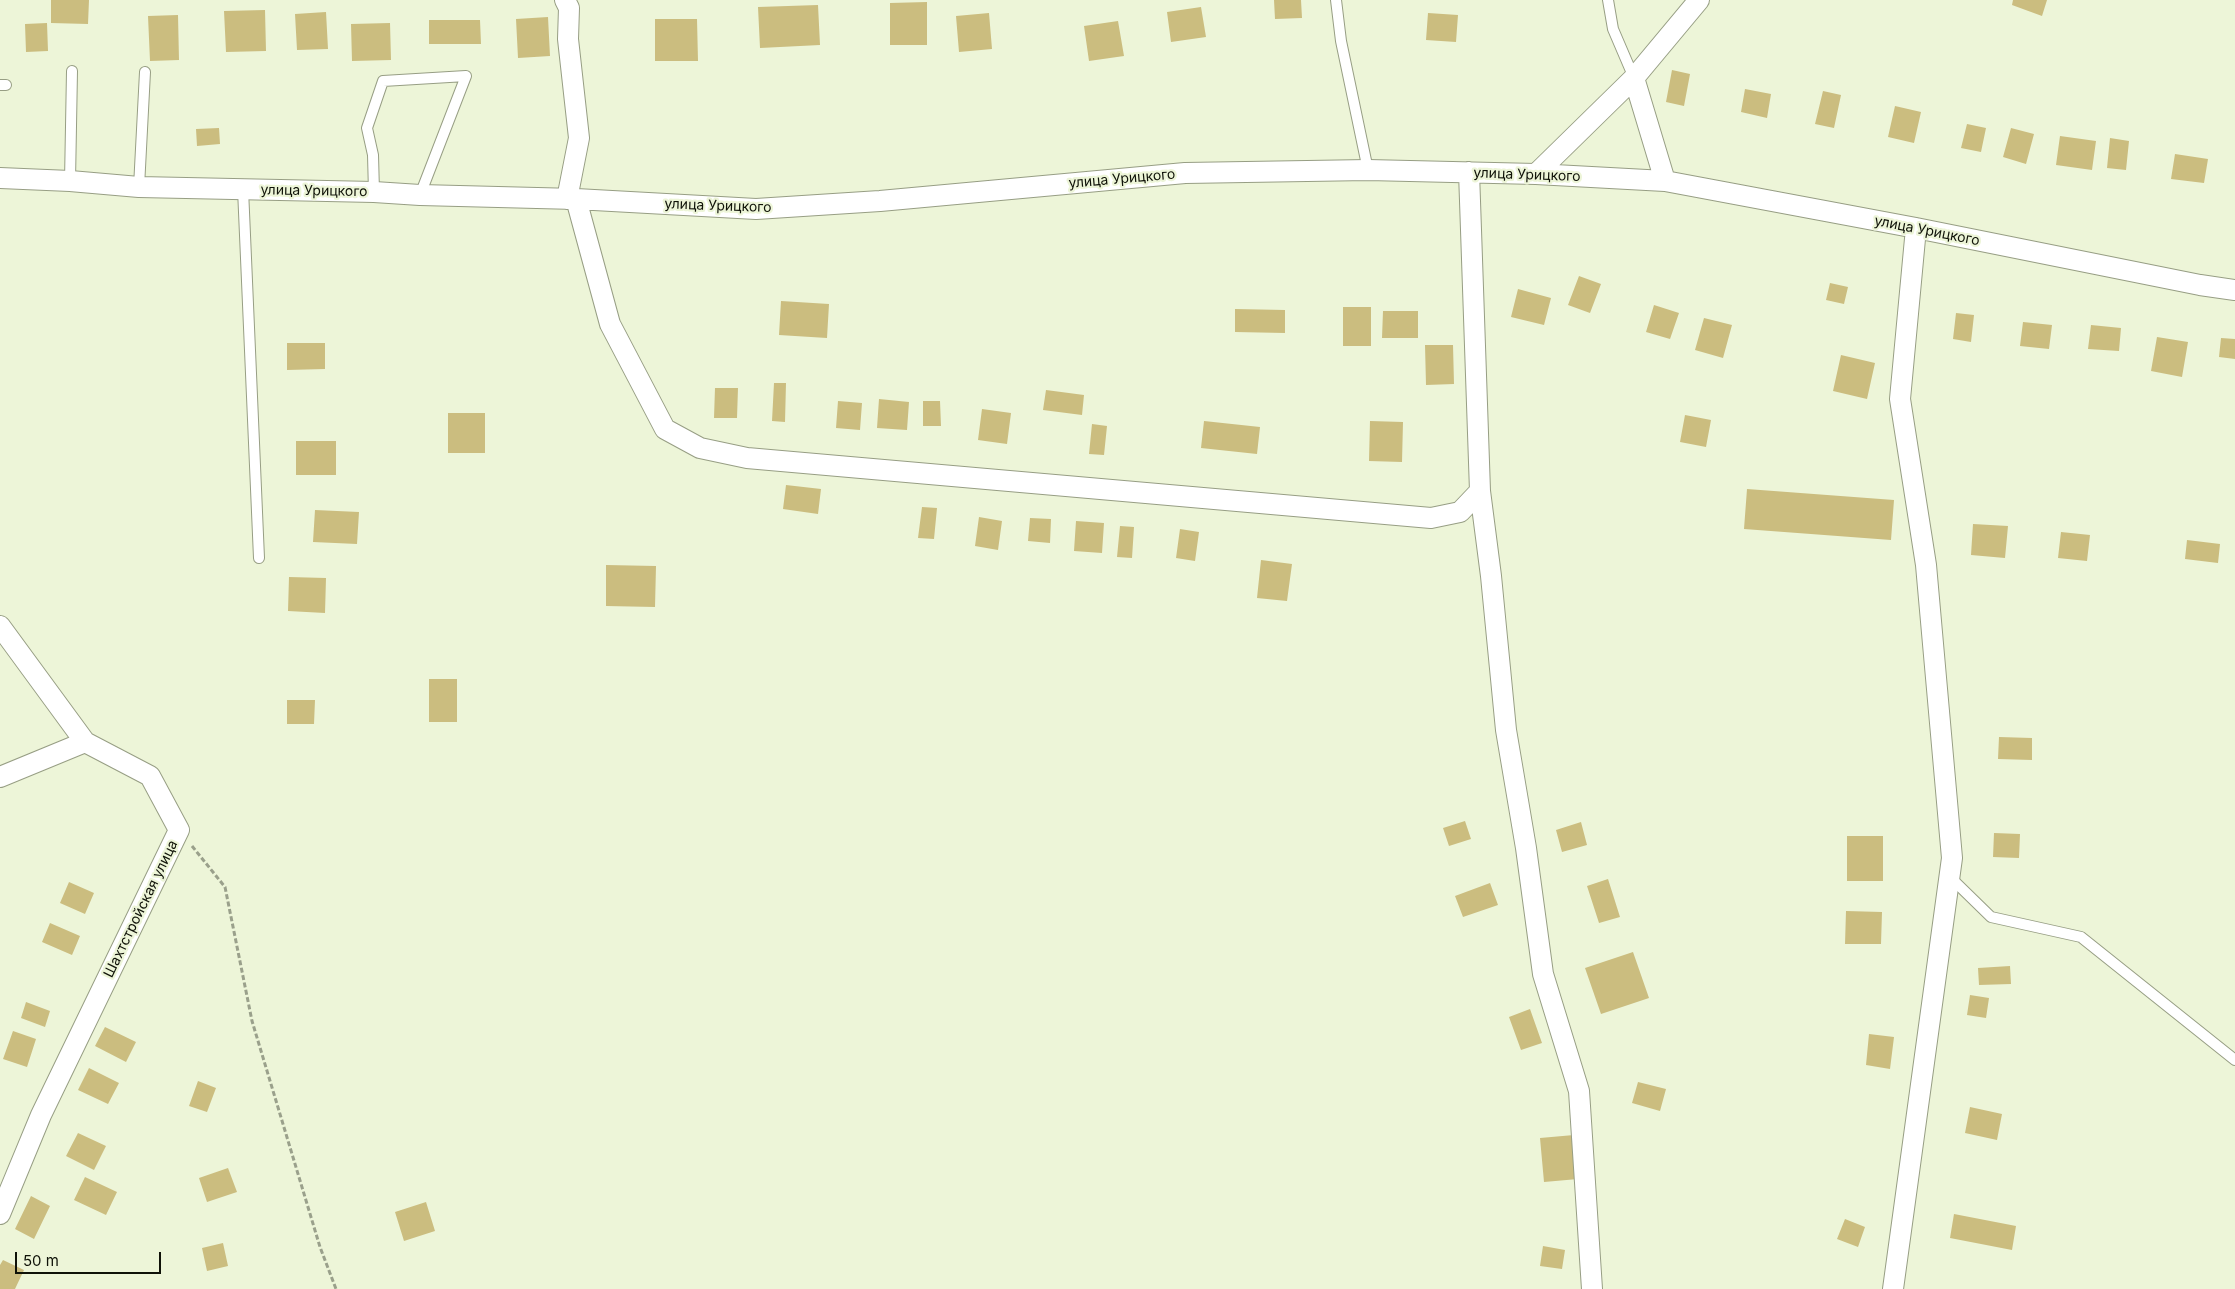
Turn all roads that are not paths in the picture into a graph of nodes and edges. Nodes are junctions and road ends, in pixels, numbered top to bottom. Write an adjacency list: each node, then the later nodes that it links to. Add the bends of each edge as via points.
1 (1336, 0): 8 (lane, via 1341,41)
2 (1608, 0): 7 (lane, via 1613,29)
3 (1699, 0): 7 (street)
4 (568, 3): 18 (street, via 568,39 579,138)
5 (72, 71): 12 (lane)
6 (145, 72): 14 (lane)
7 (1634, 78): 10 (street); 13 (street)
8 (1368, 170): 9 (street, улица Урицкого); 18 (street, улица Урицкого, via 1185,174 756,209)
9 (1469, 172): 10 (street, улица Урицкого); 21 (street)
10 (1536, 174): 13 (street, улица Урицкого)
11 (0, 178): 12 (street, улица Урицкого)
12 (70, 181): 14 (street, улица Урицкого)
13 (1664, 181): 19 (street, улица Урицкого)
14 (139, 187): 15 (street, улица Урицкого)
15 (243, 189): 16 (street, улица Урицкого); 22 (lane)
16 (374, 192): 17 (street, улица Урицкого); 17 (lane, via 373,156 367,128 382,81 466,76)
17 (420, 195): 18 (street, улица Урицкого)
18 (572, 199): 21 (street, via 610,324 665,429 700,448 748,458 1431,518 1460,512)
19 (1916, 228): 20 (street, улица Урицкого, via 2200,286); 26 (street, via 1900,399 1926,566 1952,858)
20 (2235, 290)
21 (1480, 491): 29 (street, via 1506,730 1543,974 1579,1092)
22 (259, 558)
23 (0, 626): 24 (street, Шахтстройская улица)
24 (85, 742): 25 (street); 28 (street, Шахтстройская улица, via 150,776 179,830 41,1115)
25 (0, 777)
26 (1949, 877): 27 (lane, via 1991,917 2081,937); 30 (street)
27 (2235, 1060)
28 (0, 1214)
29 (1592, 1289)
30 (1893, 1289)

